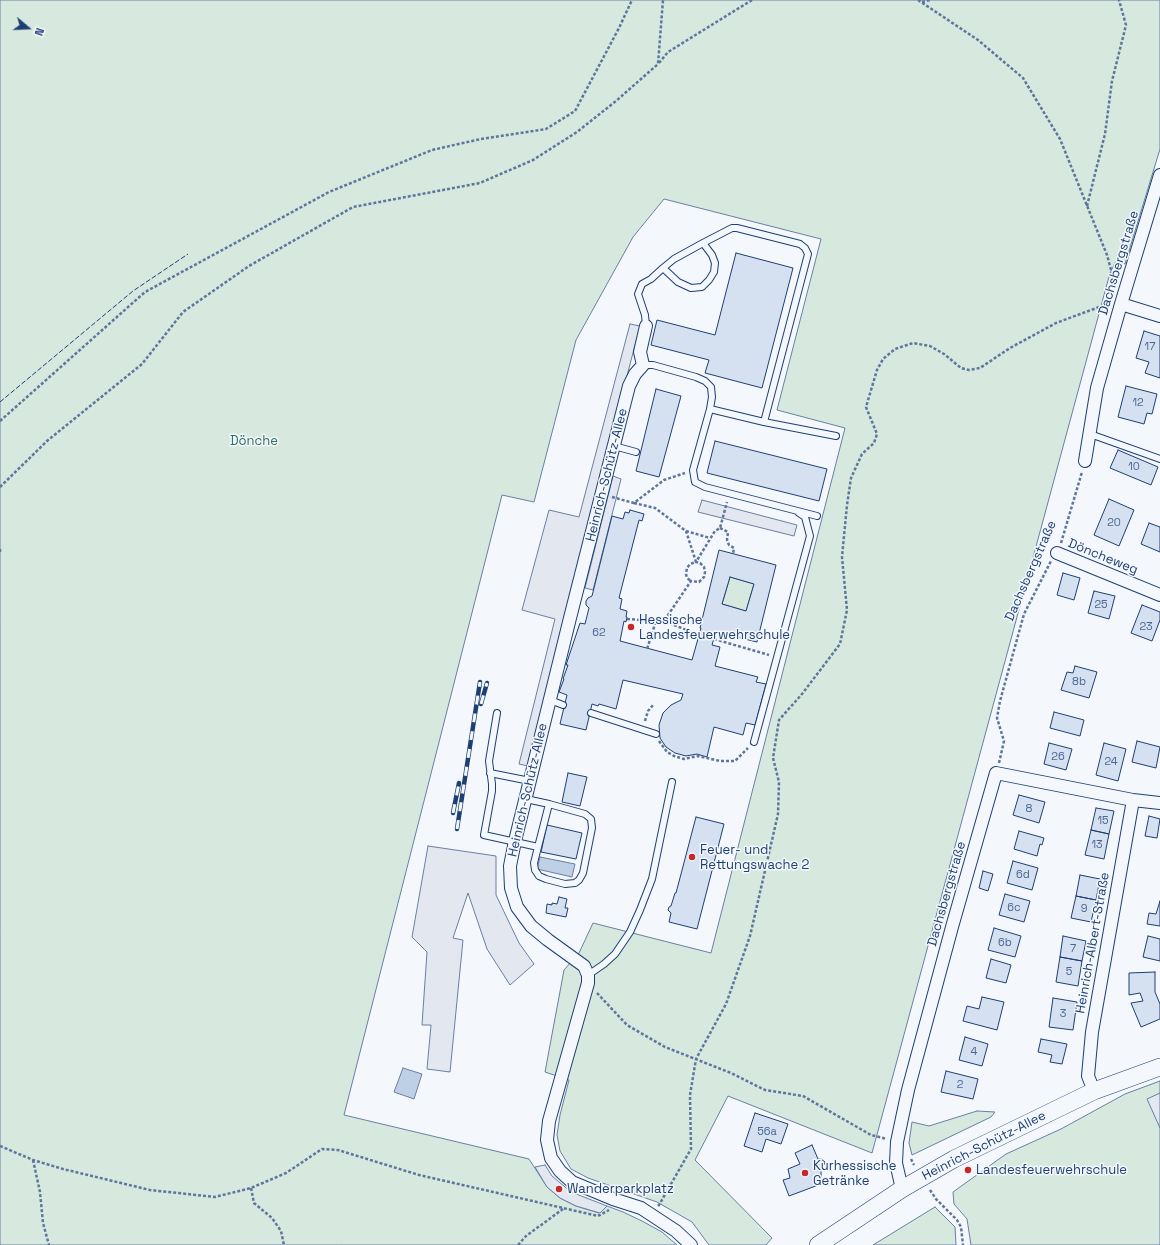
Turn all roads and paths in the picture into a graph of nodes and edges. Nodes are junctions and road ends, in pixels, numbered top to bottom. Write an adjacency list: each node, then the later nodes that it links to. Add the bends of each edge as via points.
1 (632, 0): 17 (path, via 575,111 546,130 480,139 432,150 322,196 145,292)
2 (663, 0): 7 (path)
3 (752, 0): 7 (path, via 668,52)
4 (930, 0): 6 (path)
5 (1119, 0): 9 (path, via 1126,25 1112,81 1106,134)
6 (920, 1): 9 (path, via 978,40 1023,78 1060,139)
7 (658, 64): 26 (path, via 577,132 533,160 480,183 353,207 249,266 183,312 142,364 47,441)
8 (1160, 175): 12 (street, Dachsbergstraße)
9 (1086, 207): 12 (path, via 1108,255)
10 (703, 243): 11 (lane); 11 (lane, via 712,255 714,272 702,287 685,286); 18 (lane, via 732,228 738,228 800,244 806,248 808,254)
11 (663, 268): 14 (lane, via 639,289)
12 (1121, 304): 13 (street); 19 (street, Dachsbergstraße, via 1097,388); 65 (path, via 1111,302 1056,323 980,368 961,368 930,346 913,343 895,349 883,359 866,407 877,434 874,443 862,454 851,478 842,557 847,610 840,644 779,720 773,758 779,782 778,814 750,936 726,1004)
13 (1160, 316)
14 (646, 326): 15 (street, via 640,352)
15 (643, 365): 16 (lane, via 653,365 705,381 711,387); 21 (street, Heinrich-Schütz-Allee, via 629,386)
16 (710, 409): 18 (lane); 25 (lane)
17 (0, 421)
18 (764, 422): 20 (lane)
19 (1090, 434): 23 (lane); 24 (street, Dachsbergstraße)
20 (836, 436)
21 (614, 446): 22 (lane); 27 (street, Heinrich-Schütz-Allee)
22 (636, 452)
23 (1160, 459)
24 (1085, 461): 35 (path, Dachsbergstraße)
25 (693, 470): 28 (lane, via 695,482); 29 (path, via 664,480)
26 (0, 487)
27 (602, 494): 29 (path); 47 (street, Heinrich-Schütz-Allee)
28 (729, 494): 30 (lane); 32 (path)
29 (634, 503): 33 (path, via 655,508)
30 (797, 512): 31 (lane); 46 (lane, via 805,518 810,536)
31 (817, 516)
32 (720, 528): 34 (path); 36 (path, via 728,532 729,545 734,548)
33 (686, 531): 34 (path); 37 (path)
34 (710, 538): 37 (path)
35 (1057, 553): 39 (street, Döncheweg); 55 (path, Dachsbergstraße, via 1048,565 1024,614 997,718 1004,741)
36 (732, 554)
37 (696, 562): 38 (path, via 686,568 687,578); 38 (path, via 704,567 704,577 698,582)
38 (691, 581): 42 (path)
39 (1160, 595)
40 (627, 619): 41 (path)
41 (656, 621): 42 (path); 45 (path)
42 (664, 621): 43 (path)
43 (699, 636)
44 (714, 639): 46 (path)
45 (647, 648)
46 (777, 657): 53 (lane)
47 (550, 700): 48 (lane); 56 (street, Heinrich-Schütz-Allee)
48 (563, 705)
49 (653, 705): 52 (path, via 645,720)
50 (497, 713): 54 (lane, via 489,761)
51 (592, 713): 52 (lane)
52 (656, 734): 53 (path, via 667,752 684,759 698,756 735,762)
53 (754, 742)
54 (490, 773): 56 (lane); 62 (lane, via 492,791 484,835)
55 (996, 773): 59 (street); 68 (street, Dachsbergstraße, via 908,1090)
56 (530, 781): 58 (street, Heinrich-Schütz-Allee)
57 (672, 782): 64 (lane, via 652,879 640,910 630,932 615,954)
58 (526, 799): 61 (lane); 62 (street, Heinrich-Schütz-Allee)
59 (1133, 800): 60 (street); 67 (street, Heinrich-Albert-Straße, via 1092,1032 1088,1076)
60 (1160, 803)
61 (549, 804): 63 (lane); 63 (lane, via 585,814 591,819 592,828 579,880 565,884 539,876 534,863)
62 (515, 841): 63 (lane); 64 (street, Heinrich-Schütz-Allee, via 510,866 511,888 517,907 530,926 584,966)
63 (538, 847)
64 (588, 979): 65 (path, via 627,1025 665,1047); 76 (street, via 548,1121 547,1140 551,1158 572,1182)
65 (696, 1059): 68 (path, via 764,1090 803,1096 870,1135); 76 (path, via 690,1095 691,1150 659,1206)
66 (1160, 1067): 67 (main road, Heinrich-Schütz-Allee)
67 (1094, 1091): 72 (main road, Heinrich-Schütz-Allee, via 954,1159)
68 (897, 1142): 74 (street, Dachsbergstraße, via 896,1163)
69 (0, 1146): 71 (path)
70 (910, 1158): 72 (path)
71 (33, 1160): 73 (path, via 150,1190 215,1198); 78 (path)
72 (922, 1178): 74 (main road, Heinrich-Schütz-Allee); 83 (path, via 936,1199 957,1220 961,1227)
73 (251, 1188): 75 (path, via 286,1173 322,1149 338,1150 419,1175); 79 (path, via 254,1203 272,1218 281,1230)
74 (902, 1189): 82 (main road, Heinrich-Schütz-Allee)
75 (564, 1208): 77 (path, via 598,1216); 80 (path)
76 (641, 1208): 81 (street, via 676,1231)
77 (609, 1210)
78 (49, 1245)
79 (284, 1245)
80 (518, 1245)
81 (691, 1245)
82 (818, 1245)
83 (963, 1245)

